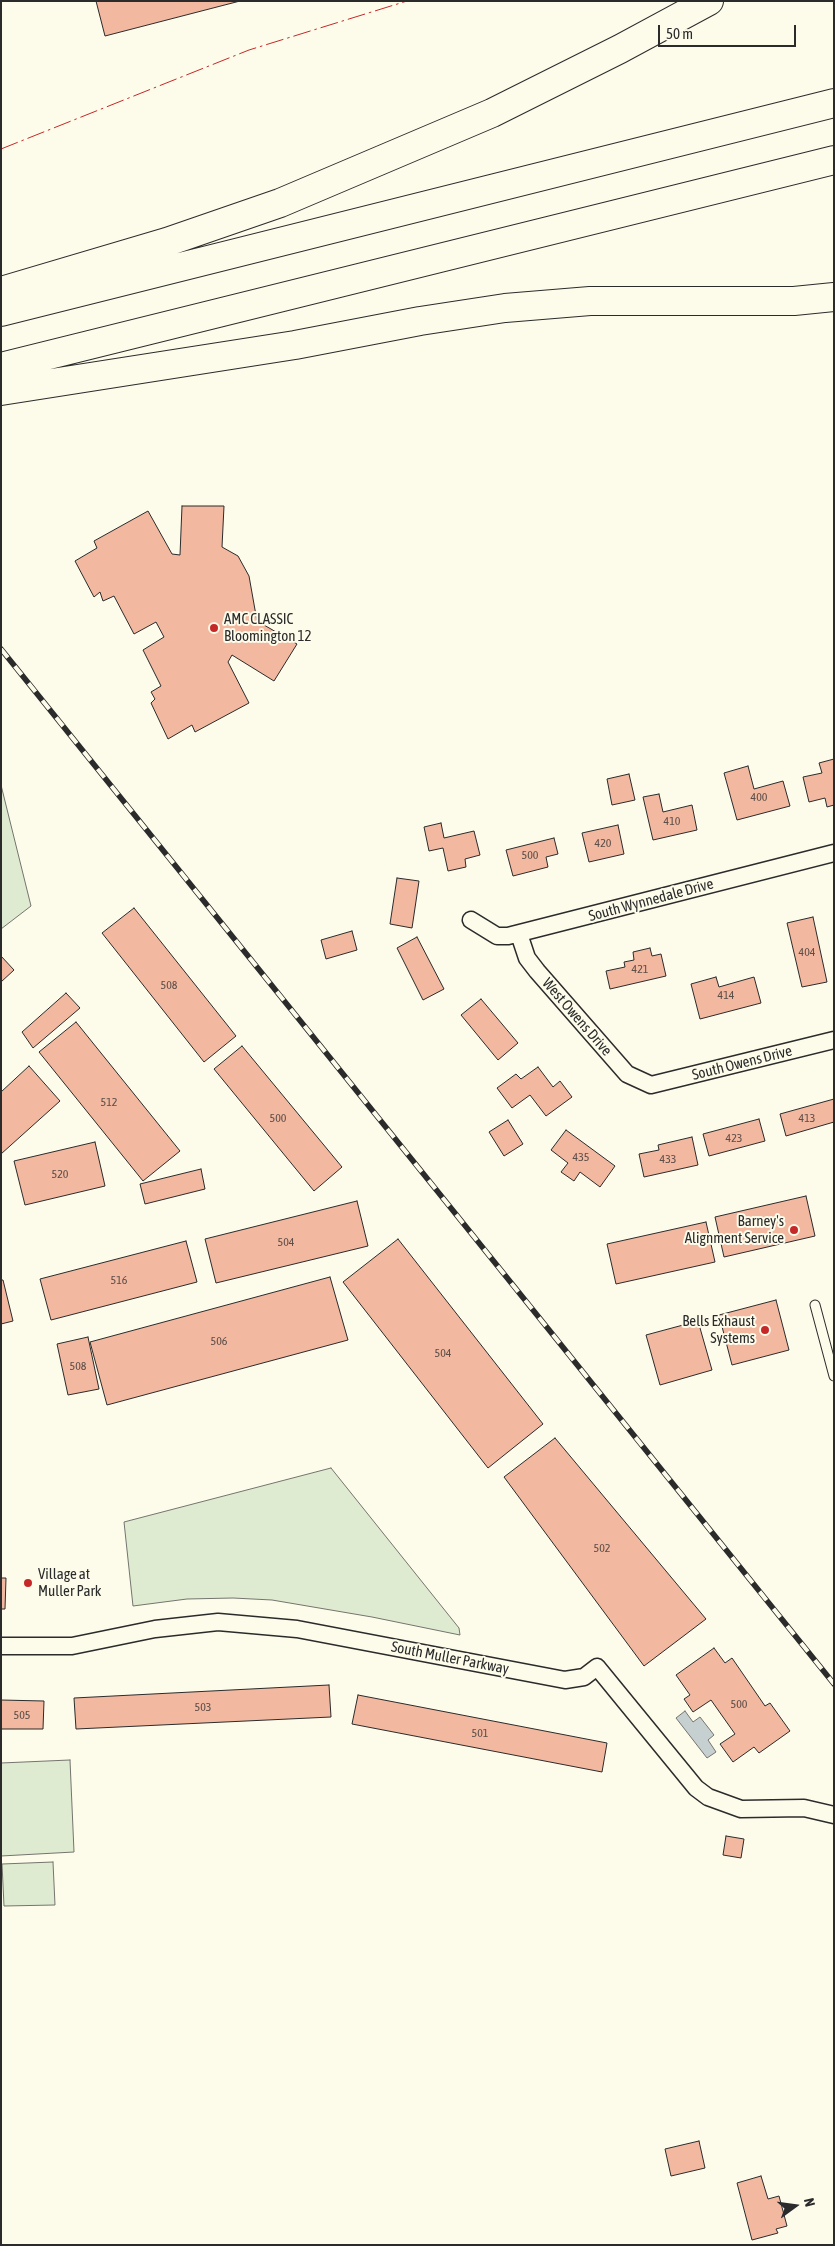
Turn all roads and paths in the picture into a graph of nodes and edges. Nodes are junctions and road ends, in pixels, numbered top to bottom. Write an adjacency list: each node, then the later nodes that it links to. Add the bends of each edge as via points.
1 (709, 1): 4 (highway, via 492,113 280,203 167,242)
2 (834, 103): 8 (highway)
3 (834, 160): 9 (highway)
4 (1, 290)
5 (834, 297): 6 (highway)
6 (794, 302): 7 (highway); 10 (highway, via 590,301 504,308)
7 (834, 311)
8 (1, 312)
9 (1, 367)
10 (1, 391)
11 (834, 853): 13 (street, South Wynnedale Drive)
12 (471, 920): 13 (street, South Wynnedale Drive, via 497,936)
13 (519, 934): 15 (street, West Owens Drive, via 523,951 532,965 620,1067 627,1074)
14 (834, 1040): 15 (street, South Owens Drive)
15 (651, 1085)
16 (815, 1305): 17 (lane)
17 (834, 1376)
18 (1, 1646): 19 (street, South Muller Parkway, via 72,1646 155,1629 218,1622 297,1629 565,1680 584,1677 598,1667 696,1788 708,1797 742,1809 804,1808)
19 (834, 1815)

